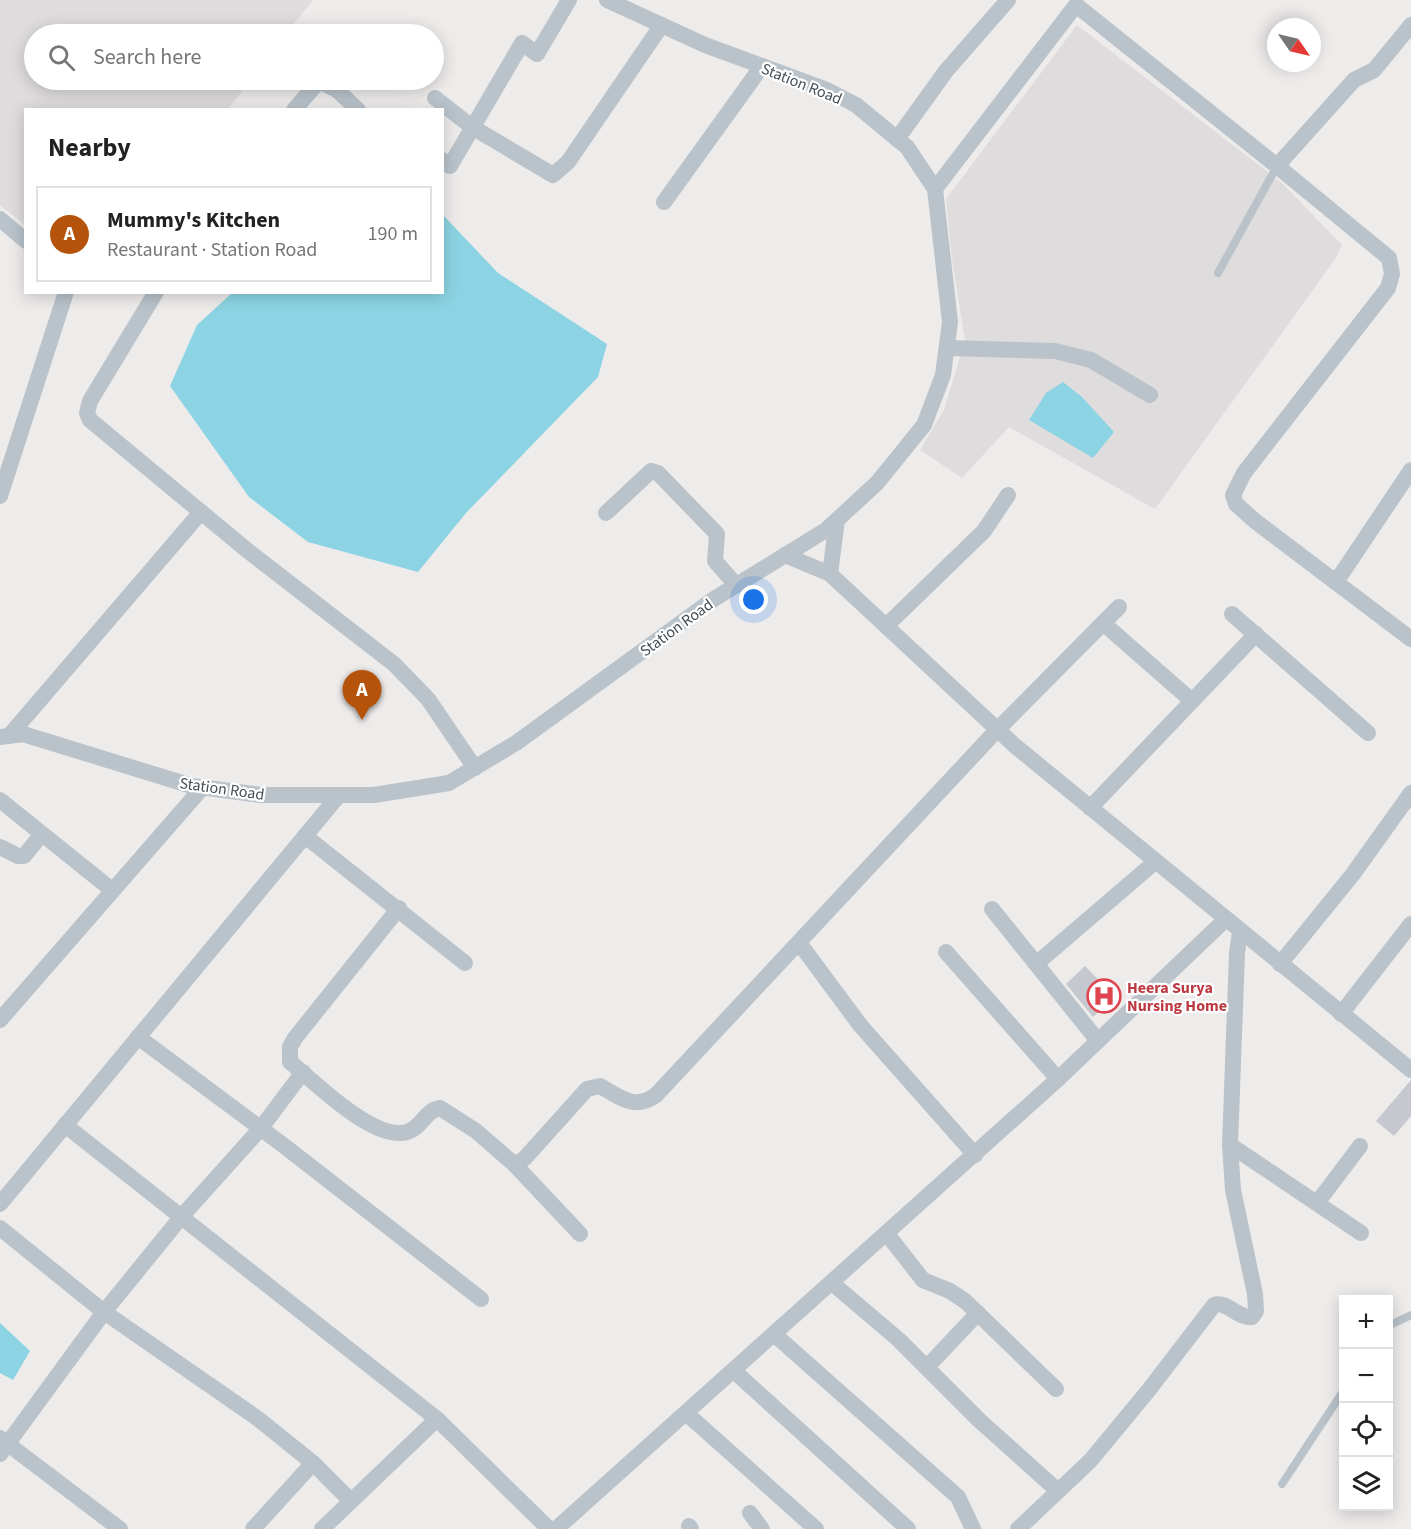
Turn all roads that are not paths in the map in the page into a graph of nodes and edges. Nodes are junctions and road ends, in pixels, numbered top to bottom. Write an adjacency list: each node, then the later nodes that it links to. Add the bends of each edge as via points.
1 (569, 0): 13 (street, via 537,54 522,43)
2 (607, 0): 6 (street, Station Road)
3 (1008, 0): 14 (street, via 946,71)
4 (1078, 4): 16 (street); 17 (street)
5 (1411, 25): 16 (street, via 1374,70 1354,80)
6 (662, 26): 7 (street, Station Road); 13 (street, via 558,173 546,173)
7 (762, 66): 14 (street, Station Road, via 856,105); 18 (street)
8 (311, 90): 11 (street)
9 (337, 90): 12 (street)
10 (435, 98): 13 (street)
11 (296, 108)
12 (356, 108)
13 (472, 127): 15 (street, via 450,166)
14 (897, 139): 17 (street, Station Road, via 907,147)
15 (444, 162)
16 (1277, 166): 21 (lane); 34 (street, via 1389,258 1392,266 1388,288 1244,474 1233,495 1243,510)
17 (935, 189): 24 (street, Station Road, via 950,322)
18 (664, 202)
19 (0, 219): 20 (street)
20 (24, 239)
21 (1218, 273)
22 (65, 294): 28 (street)
23 (155, 294): 29 (street, via 95,391 87,413 90,420)
24 (947, 348): 25 (street, via 1055,351 1091,360); 31 (street, Station Road, via 943,375 924,425 877,483)
25 (1150, 394)
26 (1411, 470): 34 (street)
27 (1008, 495): 39 (street, via 984,531)
28 (0, 496)
29 (201, 513): 45 (street); 46 (street, via 394,664 428,699)
30 (606, 513): 35 (street, via 643,477 651,471 658,473 717,534 716,561)
31 (837, 520): 32 (street, Station Road); 33 (street)
32 (785, 555): 33 (street); 35 (street, Station Road)
33 (830, 574): 39 (street)
34 (1336, 582): 41 (street)
35 (736, 585): 46 (street, Station Road, via 516,743)
36 (1119, 607): 38 (street)
37 (1232, 614): 40 (street)
38 (1102, 623): 42 (street); 43 (street)
39 (886, 626): 43 (street)
40 (1256, 634): 42 (street); 44 (street)
41 (1411, 639)
42 (1192, 700): 51 (street)
43 (997, 730): 51 (street); 62 (street)
44 (1368, 733)
45 (4, 736): 47 (street, Station Road, via 23,734)
46 (475, 768): 49 (street, Station Road, via 449,783 374,795)
47 (202, 788): 49 (street, Station Road, via 261,795); 56 (street)
48 (1411, 793): 66 (street, via 1353,874)
49 (339, 795): 53 (street)
50 (0, 800): 52 (street)
51 (1090, 808): 55 (street)
52 (42, 834): 54 (street, via 24,856); 56 (street)
53 (305, 836): 57 (street); 69 (street)
54 (0, 847)
55 (1155, 862): 59 (street); 65 (street)
56 (112, 890): 68 (street)
57 (399, 908): 64 (street); 72 (street, via 290,1047 290,1062)
58 (992, 909): 65 (street)
59 (1225, 920): 61 (street); 70 (street)
60 (1411, 924): 67 (street)
61 (1240, 932): 66 (street); 76 (street)
62 (800, 944): 78 (street, via 860,1025); 79 (street, via 656,1095 645,1102 632,1103 600,1086 587,1089)
63 (946, 952): 73 (street)
64 (465, 963)
65 (1036, 964): 70 (street)
66 (1280, 964): 67 (street)
67 (1341, 1014): 71 (street)
68 (0, 1020)
69 (138, 1037): 74 (street); 75 (street)
70 (1098, 1041): 73 (street)
71 (1411, 1070)
72 (303, 1072): 75 (street); 79 (street, via 362,1120 396,1134 416,1128 434,1109 448,1111)
73 (1058, 1079): 78 (street)
74 (65, 1125): 81 (street); 82 (street)
75 (261, 1128): 82 (street); 88 (street)
76 (1230, 1144): 80 (street); 103 (street, via 1233,1190 1255,1294 1254,1314 1247,1318 1221,1304 1214,1305 1108,1439)
77 (1360, 1146): 80 (street)
78 (975, 1155): 86 (street)
79 (515, 1165): 85 (street)
80 (1317, 1203): 84 (street)
81 (0, 1204)
82 (182, 1216): 89 (street); 99 (street)
83 (0, 1228): 89 (street)
84 (1360, 1233)
85 (580, 1234)
86 (887, 1234): 87 (street); 90 (street, via 923,1280 955,1294)
87 (832, 1283): 93 (street); 94 (street)
88 (481, 1299)
89 (104, 1312): 100 (street); 101 (street, via 257,1418)
90 (978, 1313): 94 (street); 96 (street)
91 (1411, 1316): 92 (lane)
92 (1393, 1324)
93 (775, 1335): 95 (street); 114 (street, via 958,1497)
94 (927, 1367): 103 (street)
95 (734, 1371): 98 (street); 113 (street)
96 (1056, 1389)
97 (1339, 1398): 102 (lane)
98 (687, 1414): 110 (street); 112 (street)
99 (437, 1419): 104 (street); 109 (street)
100 (2, 1445): 106 (street)
101 (312, 1463): 104 (street); 107 (street)
102 (1282, 1484)
103 (1058, 1491): 115 (street)
104 (351, 1501): 108 (street)
105 (750, 1513): 111 (street)
106 (120, 1529)
107 (254, 1529)
108 (322, 1529)
109 (549, 1529)
110 (556, 1529)
111 (762, 1529)
112 (816, 1529)
113 (908, 1529)
114 (973, 1529)
115 (1018, 1529)

